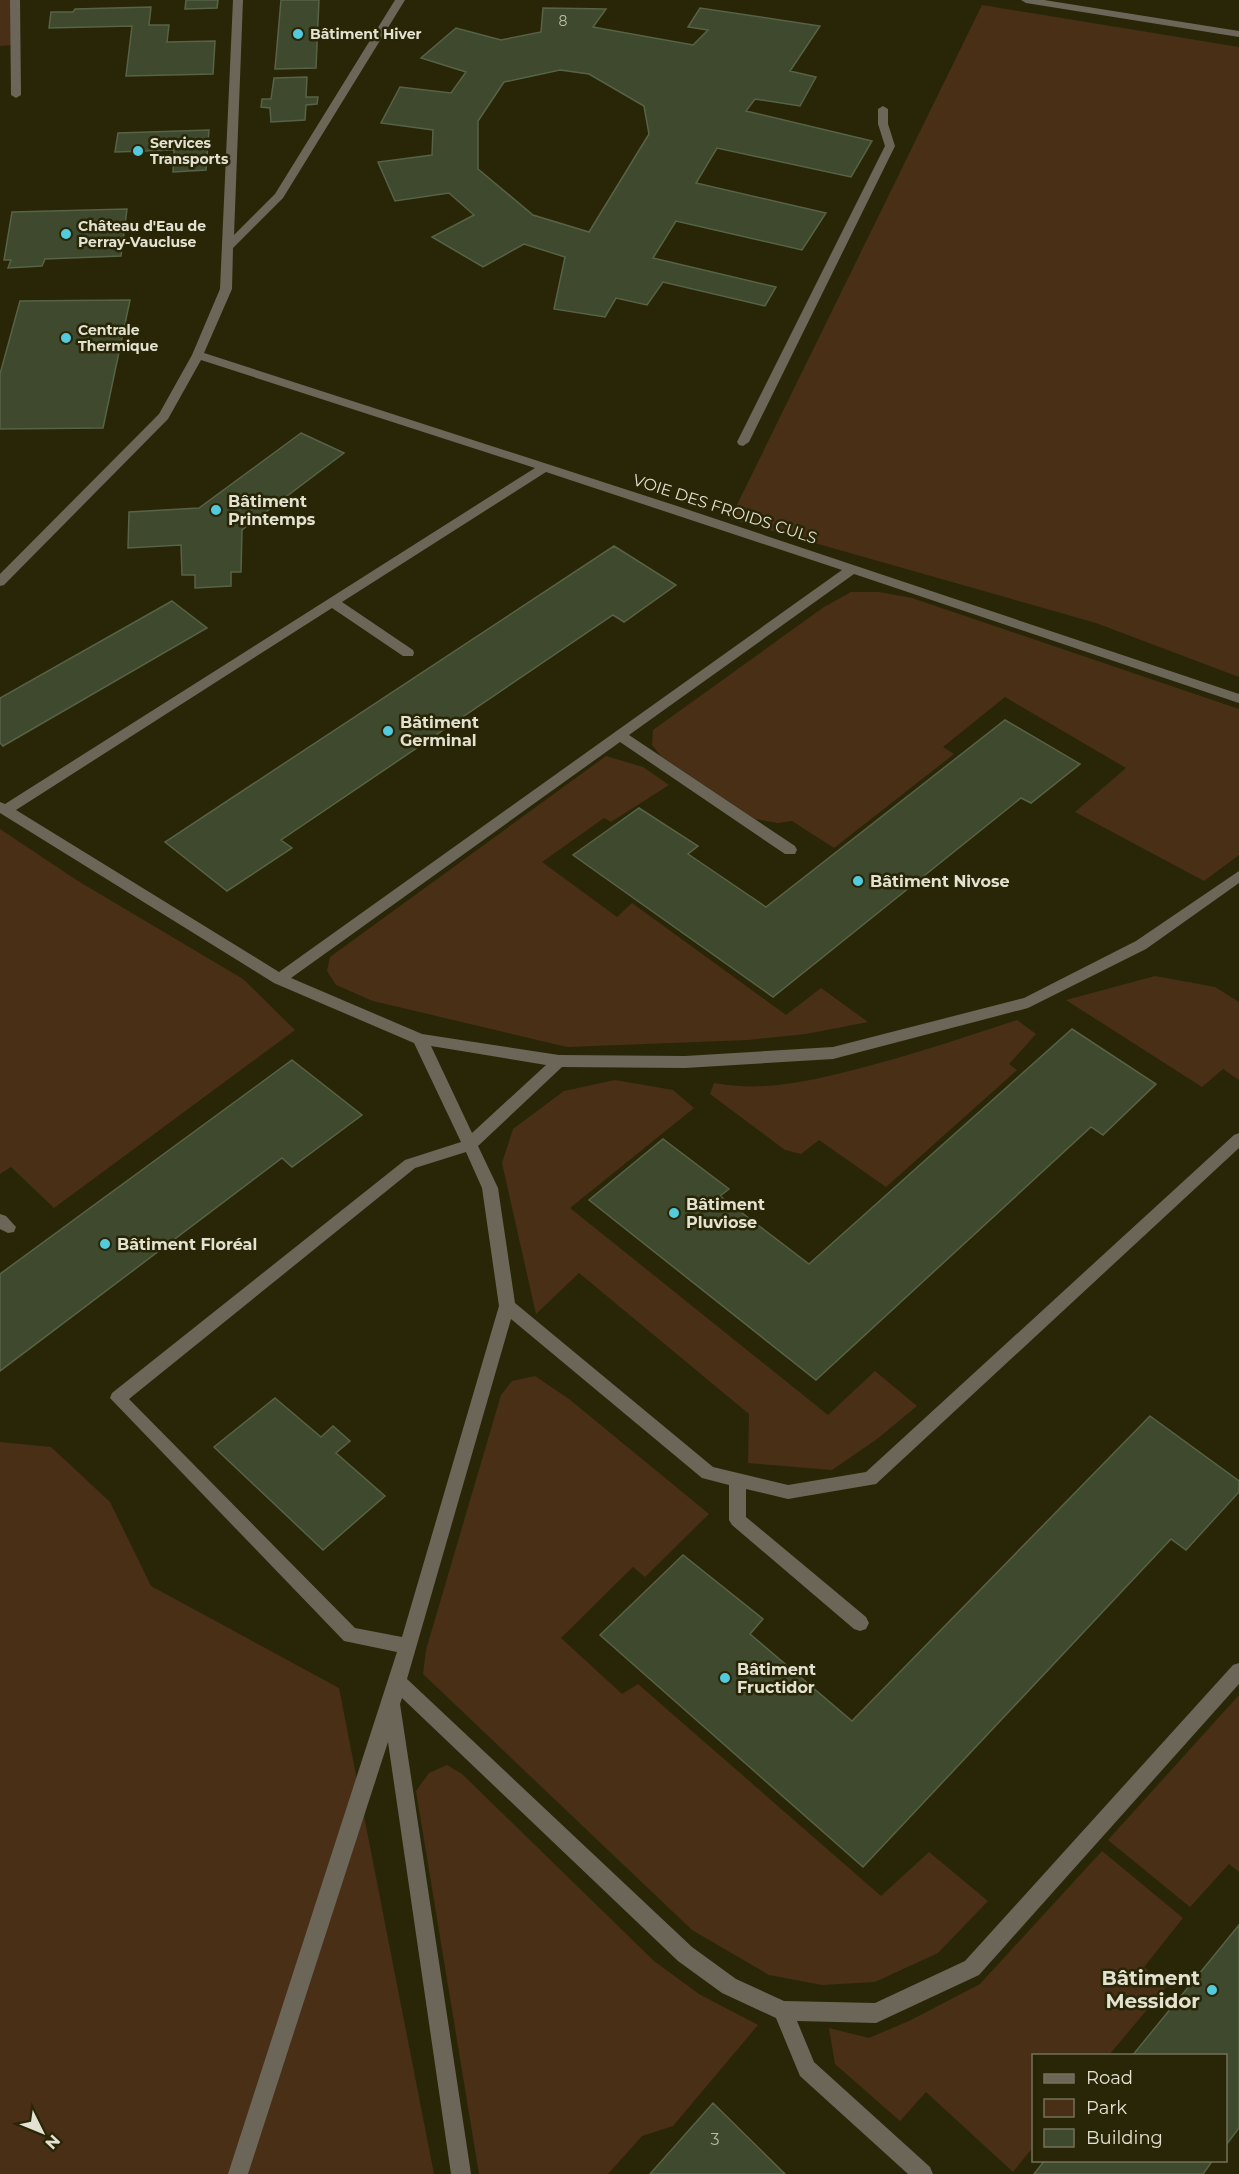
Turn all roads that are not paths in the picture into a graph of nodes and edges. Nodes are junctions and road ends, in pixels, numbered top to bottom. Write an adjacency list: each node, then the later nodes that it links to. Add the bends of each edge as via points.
1 (15, 0): 6 (street)
2 (238, 0): 8 (street)
3 (400, 0): 8 (street, via 279,196)
4 (1026, 0): 5 (street)
5 (1239, 34)
6 (15, 95)
7 (883, 109): 10 (street, via 890,146)
8 (228, 247): 9 (street, via 226,289)
9 (198, 356): 11 (street, VOIE DES FROIDS CULS); 13 (street, via 164,416)
10 (743, 442)
11 (544, 468): 12 (street, VOIE DES FROIDS CULS); 14 (street)
12 (852, 569): 16 (street, VOIE DES FROIDS CULS); 17 (street)
13 (0, 582)
14 (332, 602): 15 (street); 18 (street)
15 (408, 653)
16 (1239, 699)
17 (620, 735): 19 (street); 21 (street)
18 (3, 808): 21 (street)
19 (790, 850)
20 (1239, 876): 23 (street, via 1141,945 1028,1002 833,1053 686,1062)
21 (279, 979): 22 (street)
22 (420, 1039): 23 (street); 25 (street)
23 (559, 1061): 25 (street)
24 (1239, 1139): 27 (street, via 870,1479 788,1492)
25 (469, 1145): 26 (street, via 490,1188); 29 (street, via 410,1164 118,1398 350,1635)
26 (507, 1306): 27 (street, via 708,1473); 29 (street)
27 (737, 1480): 28 (street, via 738,1520)
28 (860, 1623)
29 (409, 1646): 31 (street)
30 (1239, 1671): 33 (street, via 972,1968 876,2013)
31 (398, 1682): 32 (street); 33 (street, via 685,1954 729,1986)
32 (391, 1704): 34 (street); 35 (street)
33 (783, 2011): 36 (street, via 807,2069)
34 (238, 2174)
35 (461, 2174)
36 (923, 2174)

